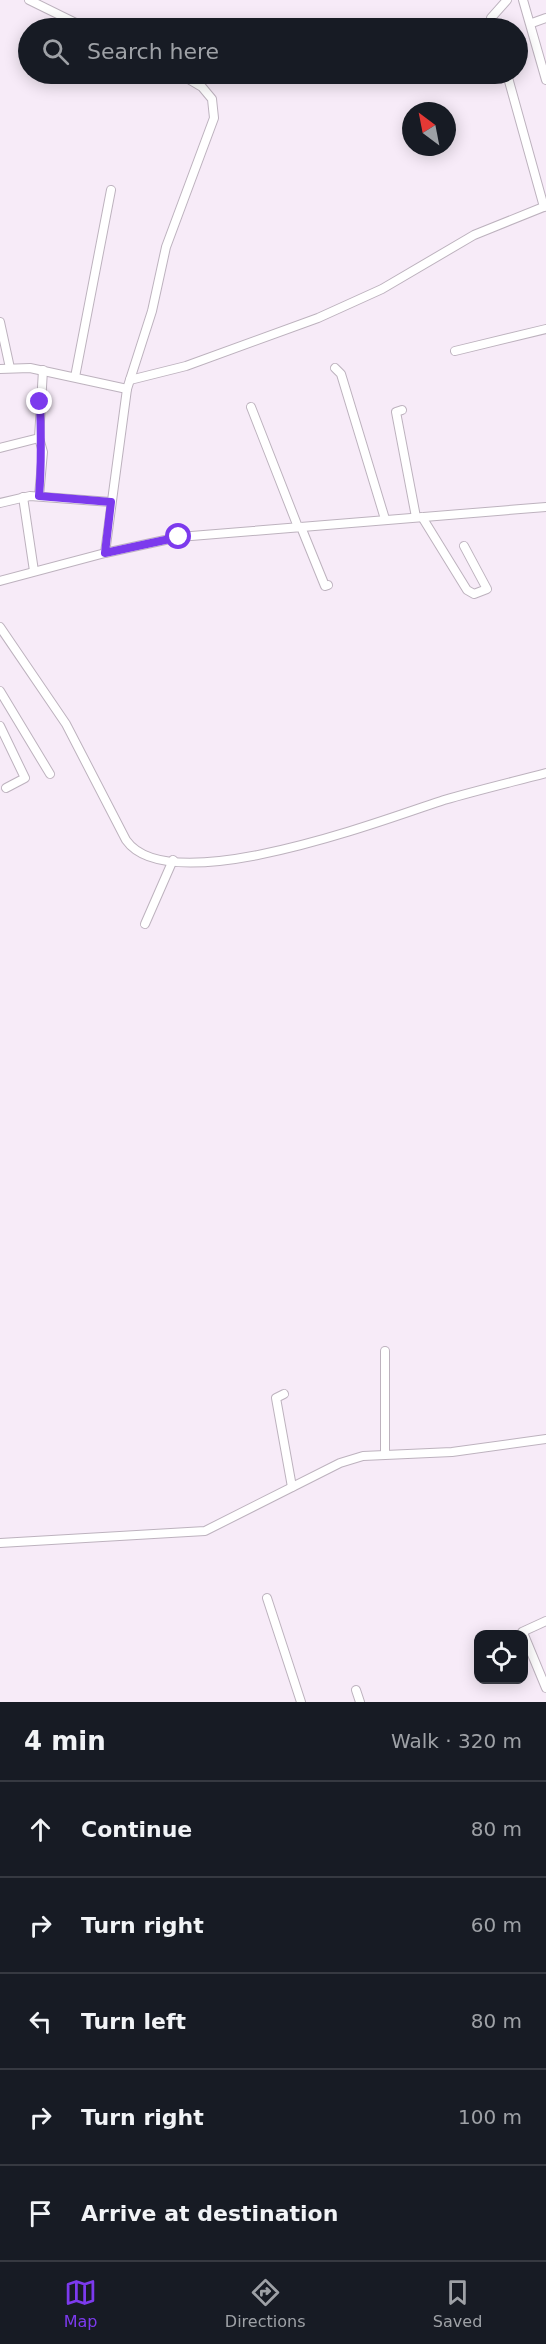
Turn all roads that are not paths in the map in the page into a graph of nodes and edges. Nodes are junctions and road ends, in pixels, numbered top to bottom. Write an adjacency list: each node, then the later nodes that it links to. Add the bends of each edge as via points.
1 (29, 0): 4 (street)
2 (507, 0): 5 (street)
3 (524, 0): 7 (street)
4 (66, 18)
5 (490, 18)
6 (546, 18): 7 (street)
7 (532, 23): 8 (street)
8 (546, 81)
9 (197, 84): 21 (street, via 212,99 214,118 166,247 152,311)
10 (510, 84): 12 (street)
11 (111, 190): 20 (street)
12 (545, 207): 21 (street, via 474,235 382,289 318,318)
13 (0, 321): 16 (street)
14 (546, 329): 15 (street)
15 (455, 351)
16 (10, 368): 18 (street); 19 (street)
17 (335, 368): 32 (street, via 341,374)
18 (0, 369)
19 (43, 370): 20 (street); 24 (street)
20 (75, 377): 21 (street)
21 (128, 385): 28 (street)
22 (251, 407): 33 (street)
23 (402, 410): 31 (street, via 396,412)
24 (39, 438): 25 (street); 26 (street, via 43,452)
25 (0, 448)
26 (39, 496): 27 (street); 28 (street)
27 (23, 497): 29 (street); 36 (street)
28 (111, 502): 35 (street)
29 (0, 503)
30 (546, 507): 31 (street)
31 (419, 517): 32 (street); 34 (street, via 467,590 474,594 487,589)
32 (385, 519): 33 (street)
33 (299, 527): 35 (street, via 179,537); 38 (street, via 325,586)
34 (464, 546)
35 (105, 553): 36 (street)
36 (34, 571): 37 (street)
37 (0, 581)
38 (328, 585)
39 (0, 627): 45 (street, via 66,724 133,850)
40 (0, 690): 43 (street)
41 (0, 726): 44 (street, via 25,778)
42 (546, 773): 45 (street, via 444,800 374,826 299,847 217,860)
43 (50, 774)
44 (6, 788)
45 (173, 860): 46 (street)
46 (145, 924)
47 (385, 1351): 50 (street)
48 (284, 1395): 51 (street, via 276,1398)
49 (546, 1439): 50 (street, via 452,1452)
50 (386, 1454): 51 (street, via 340,1463)
51 (292, 1486): 52 (street, via 205,1531)
52 (0, 1543)
53 (267, 1598): 59 (street)
54 (546, 1621): 55 (street)
55 (526, 1630)
56 (528, 1647): 57 (street)
57 (546, 1688)
58 (356, 1690): 60 (street)
59 (302, 1702)
60 (360, 1702)

